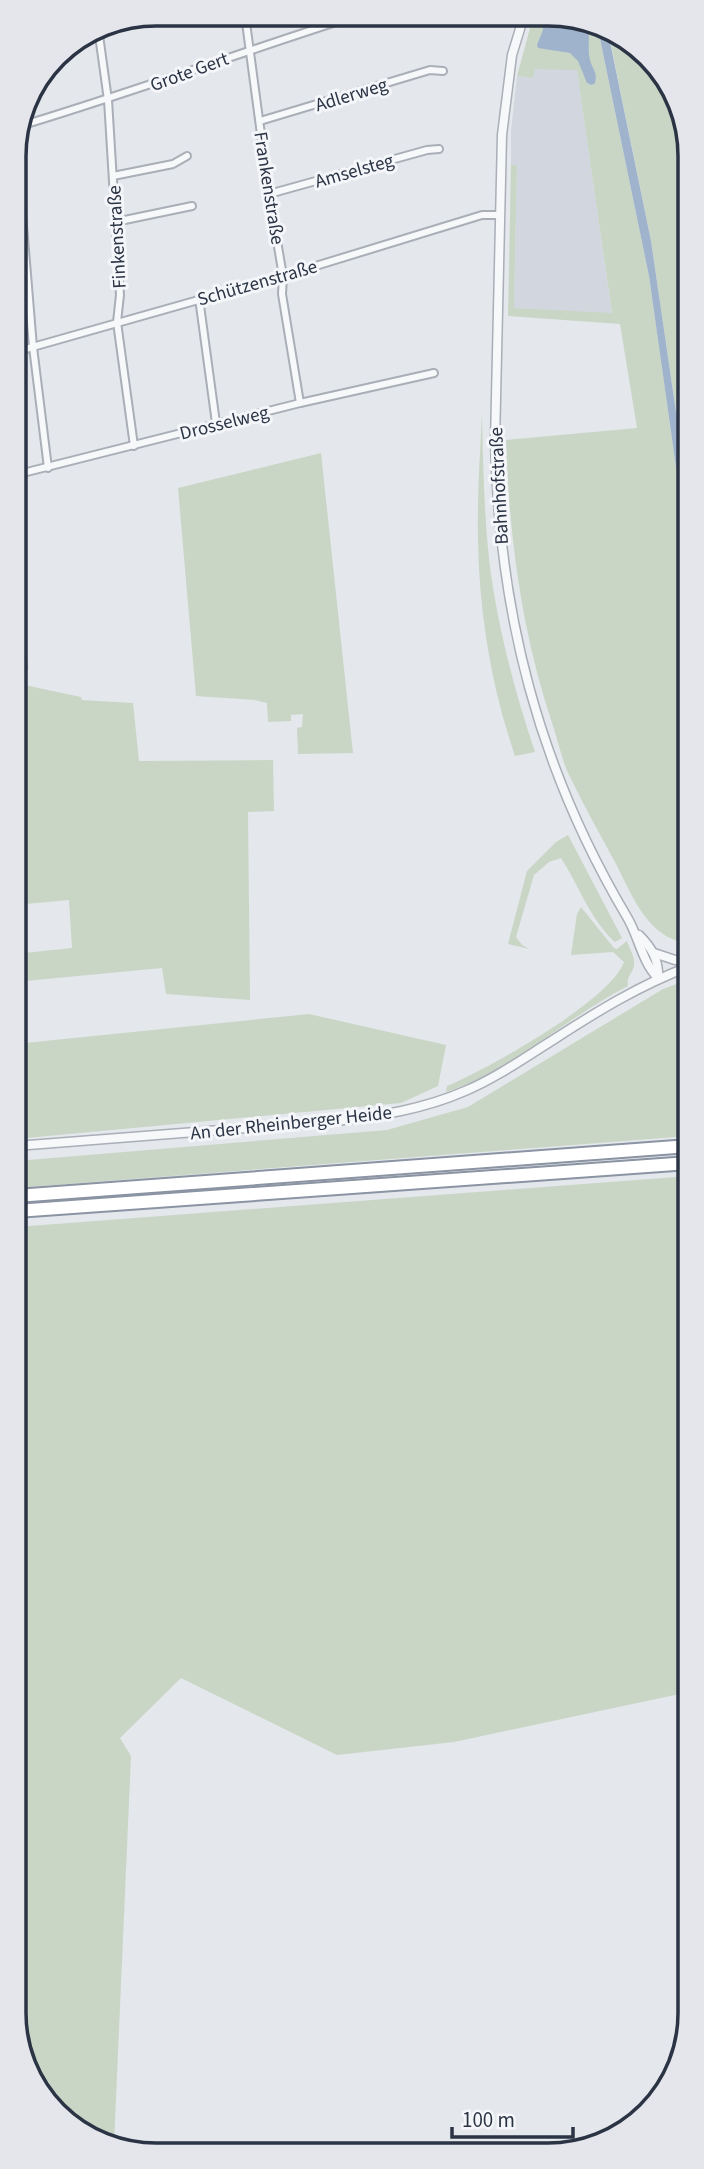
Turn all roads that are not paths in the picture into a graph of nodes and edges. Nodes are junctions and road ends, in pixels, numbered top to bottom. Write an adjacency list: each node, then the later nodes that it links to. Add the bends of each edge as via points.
1 (521, 26): 15 (street, Bahnhofstraße, via 505,100)
2 (246, 27): 5 (street, Frankenstraße)
3 (322, 27): 5 (street, Grote Gert)
4 (100, 40): 7 (street, Finkenstraße)
5 (249, 50): 7 (street, Grote Gert); 8 (street, Frankenstraße)
6 (443, 71): 8 (street, Adlerweg, via 430,70)
7 (108, 100): 9 (street, Grote Gert); 12 (street, Finkenstraße)
8 (260, 121): 13 (street, Frankenstraße)
9 (31, 124)
10 (439, 149): 13 (street, Amselsteg)
11 (187, 156): 12 (street, via 173,164)
12 (113, 176): 16 (street, Finkenstraße)
13 (269, 194): 18 (street, Frankenstraße)
14 (192, 206): 16 (street)
15 (500, 215): 18 (street, Schützenstraße, via 482,215); 29 (street, Bahnhofstraße, via 495,453 507,595 529,691 557,775 594,858)
16 (115, 222): 20 (street, Finkenstraße, via 120,295)
17 (27, 274): 21 (street)
18 (283, 276): 19 (street, Schützenstraße); 24 (street, Frankenstraße, via 282,295)
19 (199, 298): 20 (street, Schützenstraße); 25 (street)
20 (117, 322): 21 (street, Schützenstraße); 26 (street, Finkenstraße)
21 (33, 348): 22 (street, Schützenstraße); 27 (street)
22 (27, 349)
23 (434, 373): 24 (street, Drosselweg)
24 (300, 403): 25 (street, Drosselweg)
25 (216, 423): 26 (street, Drosselweg)
26 (134, 446): 27 (street, Drosselweg)
27 (48, 468): 28 (street, Drosselweg)
28 (27, 472)
29 (636, 932): 30 (street, Bahnhofstraße); 33 (street, Bahnhofstraße)
30 (654, 953): 31 (street); 33 (street)
31 (678, 960)
32 (678, 971): 33 (street, An der Rheinberger Heide)
33 (658, 978): 34 (street, An der Rheinberger Heide, via 495,1077 411,1109 336,1121)
34 (26, 1145)
35 (677, 1147): 37 (highway)
36 (677, 1164): 38 (highway)
37 (26, 1195)
38 (26, 1210)

